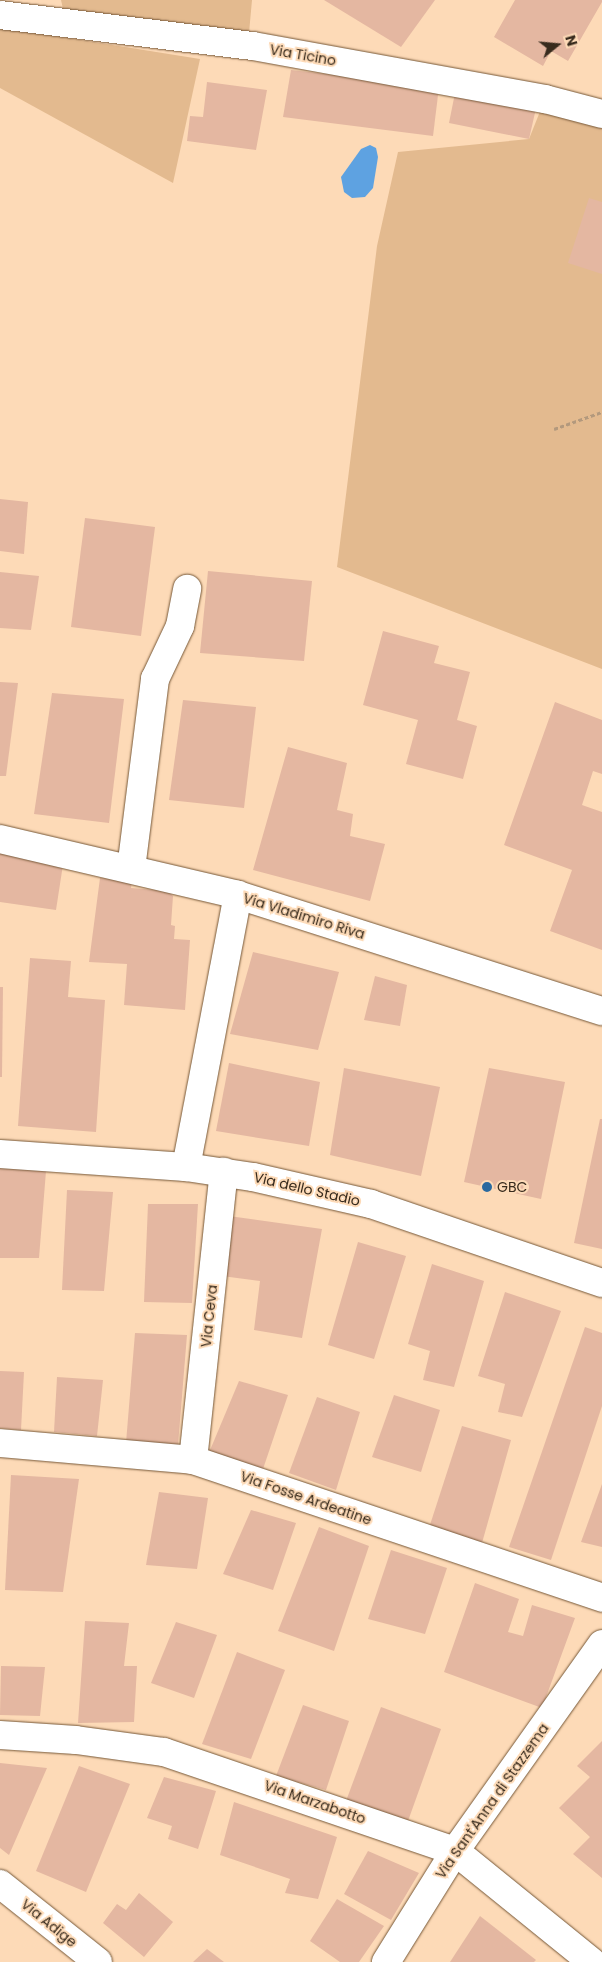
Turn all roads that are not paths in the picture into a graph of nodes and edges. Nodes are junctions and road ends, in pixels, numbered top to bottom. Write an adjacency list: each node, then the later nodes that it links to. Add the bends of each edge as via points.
1 (0, 15): 2 (street, Via Ticino, via 253,46 545,99)
2 (602, 114)
3 (187, 588): 5 (street, via 180,626 155,679)
4 (0, 839): 5 (street, Via Vladimiro Riva)
5 (131, 869): 6 (street, Via Vladimiro Riva)
6 (238, 895): 7 (street, Via Vladimiro Riva); 9 (street)
7 (602, 1012)
8 (0, 1154): 9 (street, Via dello Stadio)
9 (186, 1167): 10 (street, Via dello Stadio)
10 (224, 1172): 11 (street, Via dello Stadio, via 371,1204); 13 (street, Via Ceva)
11 (602, 1283)
12 (0, 1443): 13 (street, Via Fosse Ardeatine)
13 (194, 1460): 14 (street, Via Fosse Ardeatine)
14 (602, 1598)
15 (602, 1644): 17 (street, Via Sant'Anna di Stazzema)
16 (0, 1735): 17 (street, Via Marzabotto, via 76,1740 164,1752)
17 (455, 1851): 20 (street, Via Sant'Anna di Stazzema); 21 (street, Via Marzabotto)
18 (0, 1884): 19 (street, Via Adige)
19 (98, 1962)
20 (386, 1962)
21 (592, 1962)

